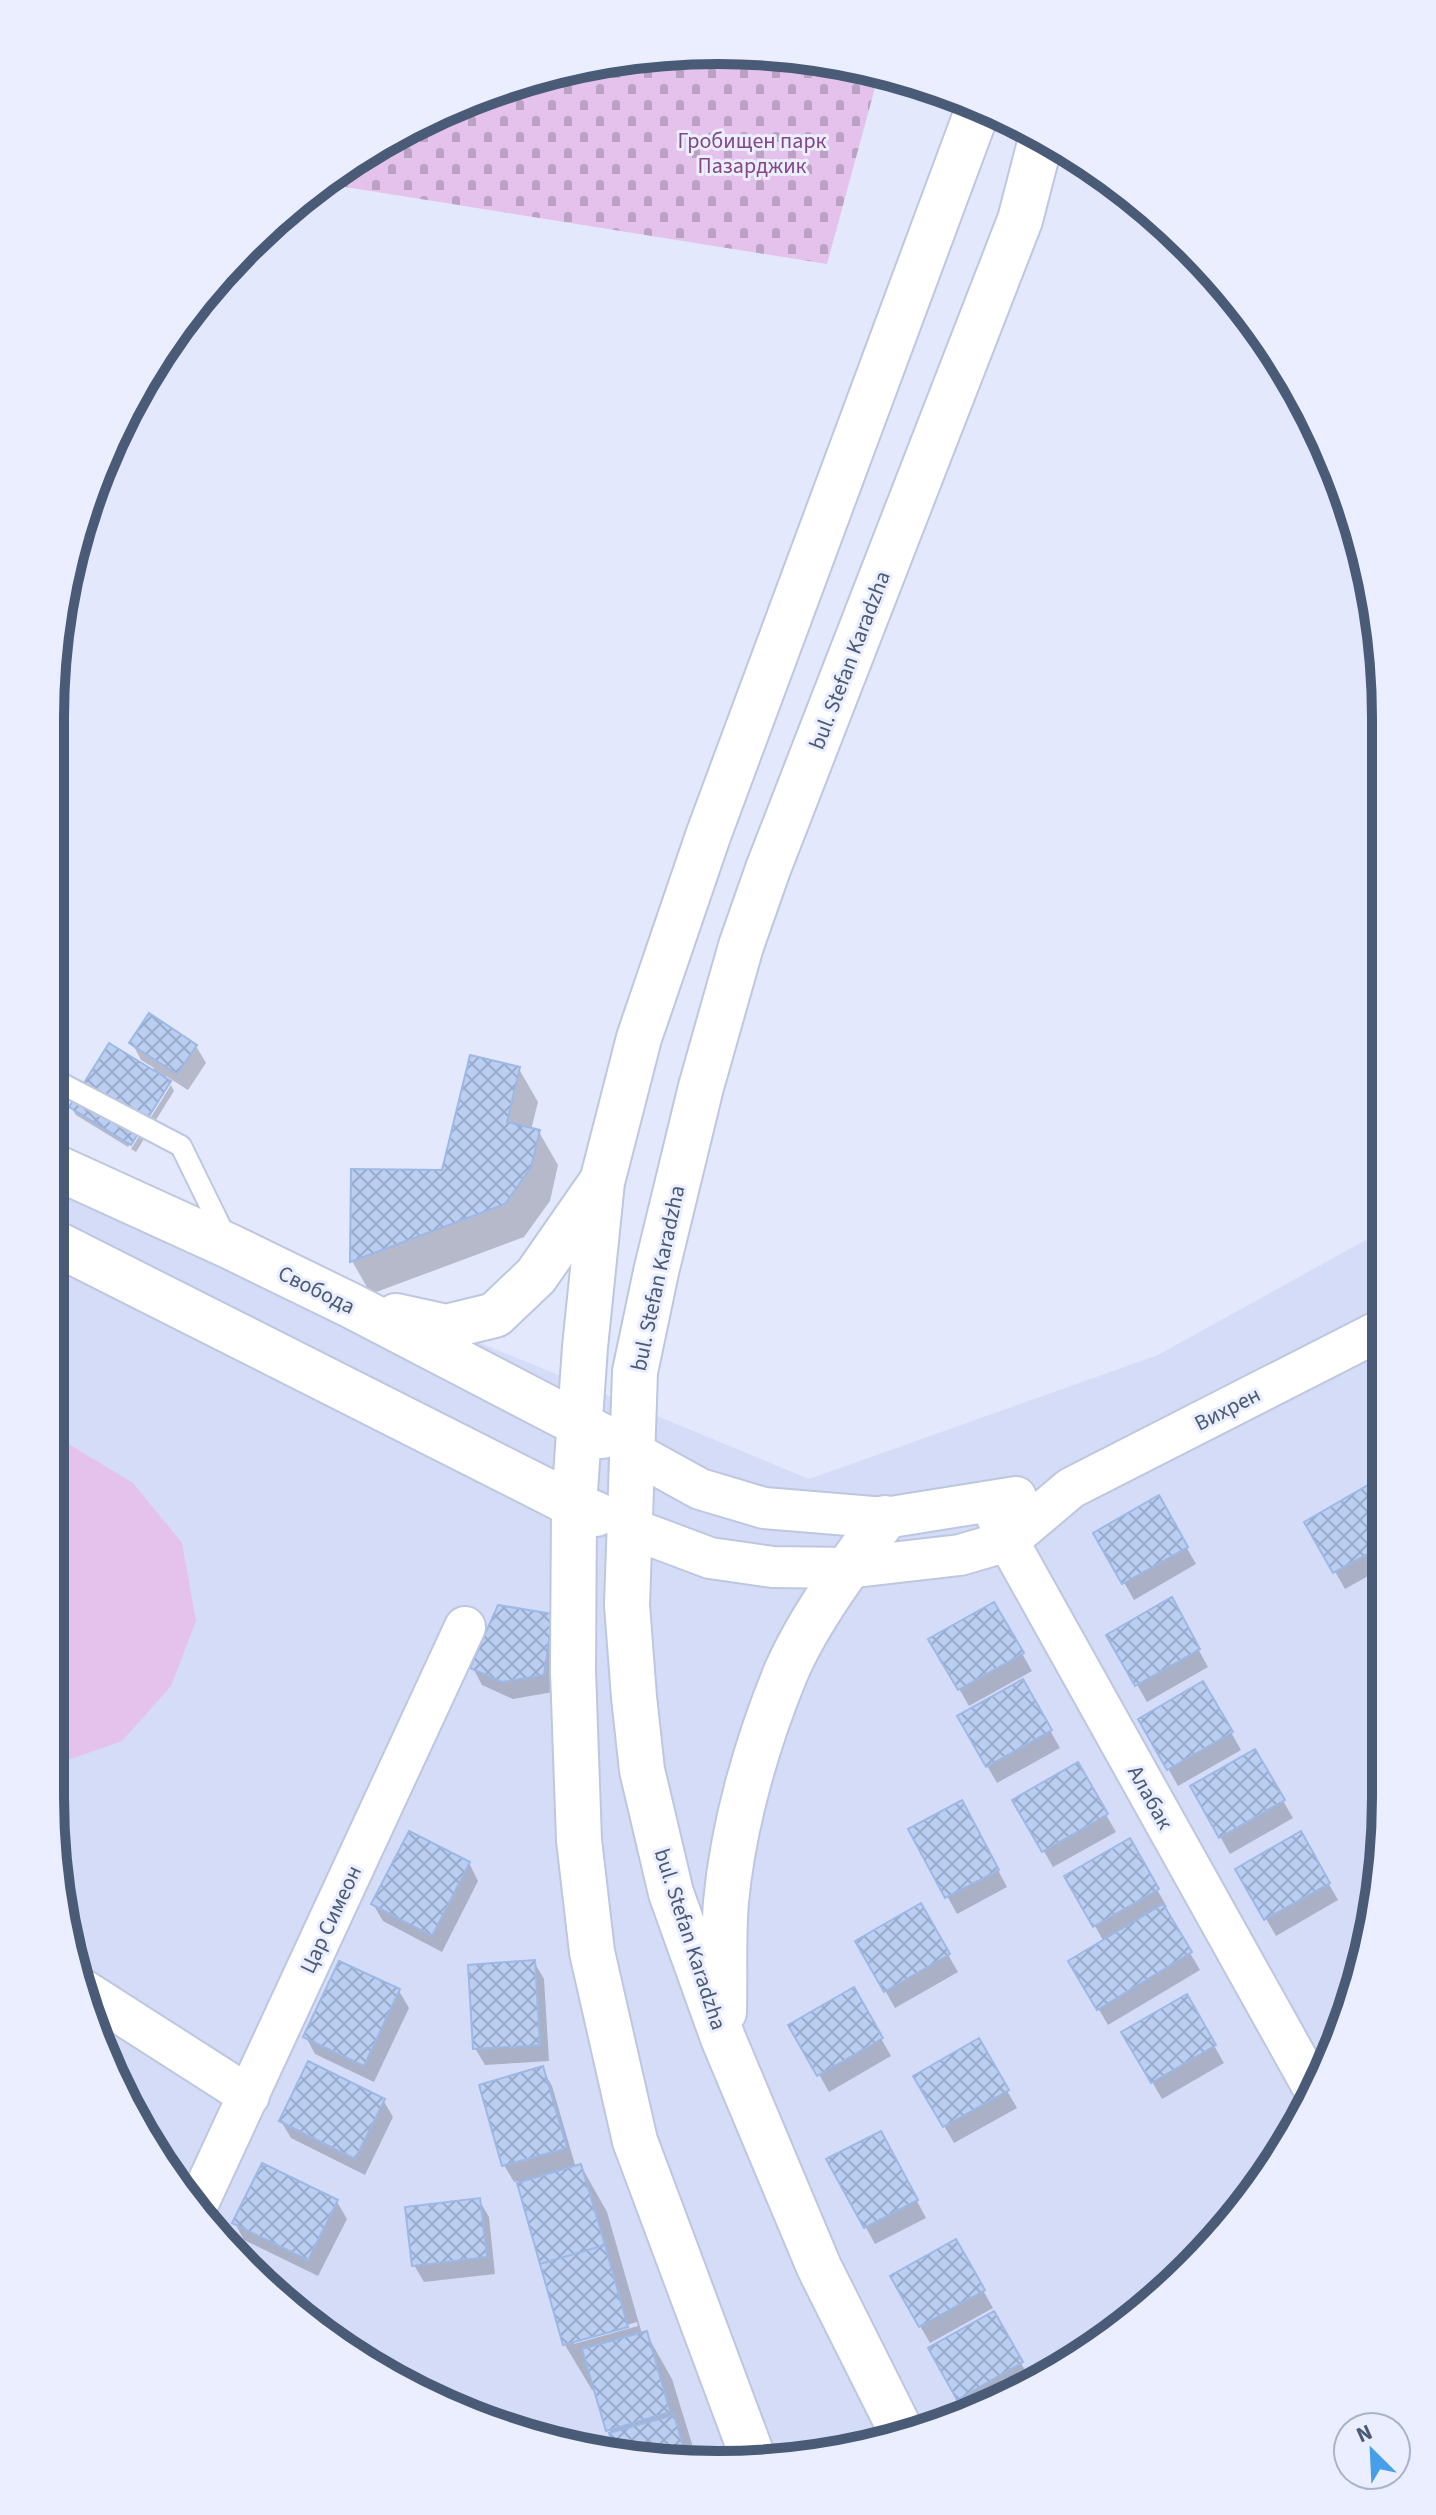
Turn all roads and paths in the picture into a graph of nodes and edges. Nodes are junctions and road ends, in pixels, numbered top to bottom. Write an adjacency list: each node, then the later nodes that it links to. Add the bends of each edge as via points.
1 (975, 117): 5 (street, via 708,836 639,1038)
2 (1039, 148): 11 (street, bul. Stefan Karadzha, via 1020,220 741,946 647,1315 635,1372)
3 (64, 1085): 6 (lane, via 181,1146)
4 (64, 1171): 6 (street, Свобода)
5 (602, 1182): 8 (street, via 536,1276 495,1315 446,1327); 10 (street)
6 (231, 1247): 8 (street, Свобода)
7 (64, 1248): 14 (street)
8 (352, 1306): 10 (street, Свобода)
9 (1372, 1335): 12 (street, Вихрен)
10 (578, 1424): 11 (street, Свобода); 14 (street)
11 (633, 1452): 15 (street, via 700,1489 764,1508); 16 (street, bul. Stefan Karadzha)
12 (1071, 1488): 13 (street); 17 (street)
13 (990, 1502): 15 (street); 17 (street, Алабак)
14 (574, 1505): 16 (street); 26 (street, via 579,1840 592,1952 635,2141)
15 (885, 1518): 18 (street)
16 (630, 1528): 18 (street, via 710,1558 773,1567); 21 (street, bul. Stefan Karadzha, via 627,1605 642,1770 671,1893)
17 (1008, 1541): 18 (street, via 960,1555); 22 (street, Алабак)
18 (847, 1568): 21 (street, via 787,1670 757,1755 726,1902)
19 (465, 1627): 23 (street, Цар Симеон)
20 (96, 1998): 23 (street)
21 (723, 2038): 25 (street, bul. Stefan Karadzha, via 819,2267)
22 (1308, 2079)
23 (249, 2096): 24 (street, Цар Симеон)
24 (201, 2197)
25 (898, 2425)
26 (750, 2450)

